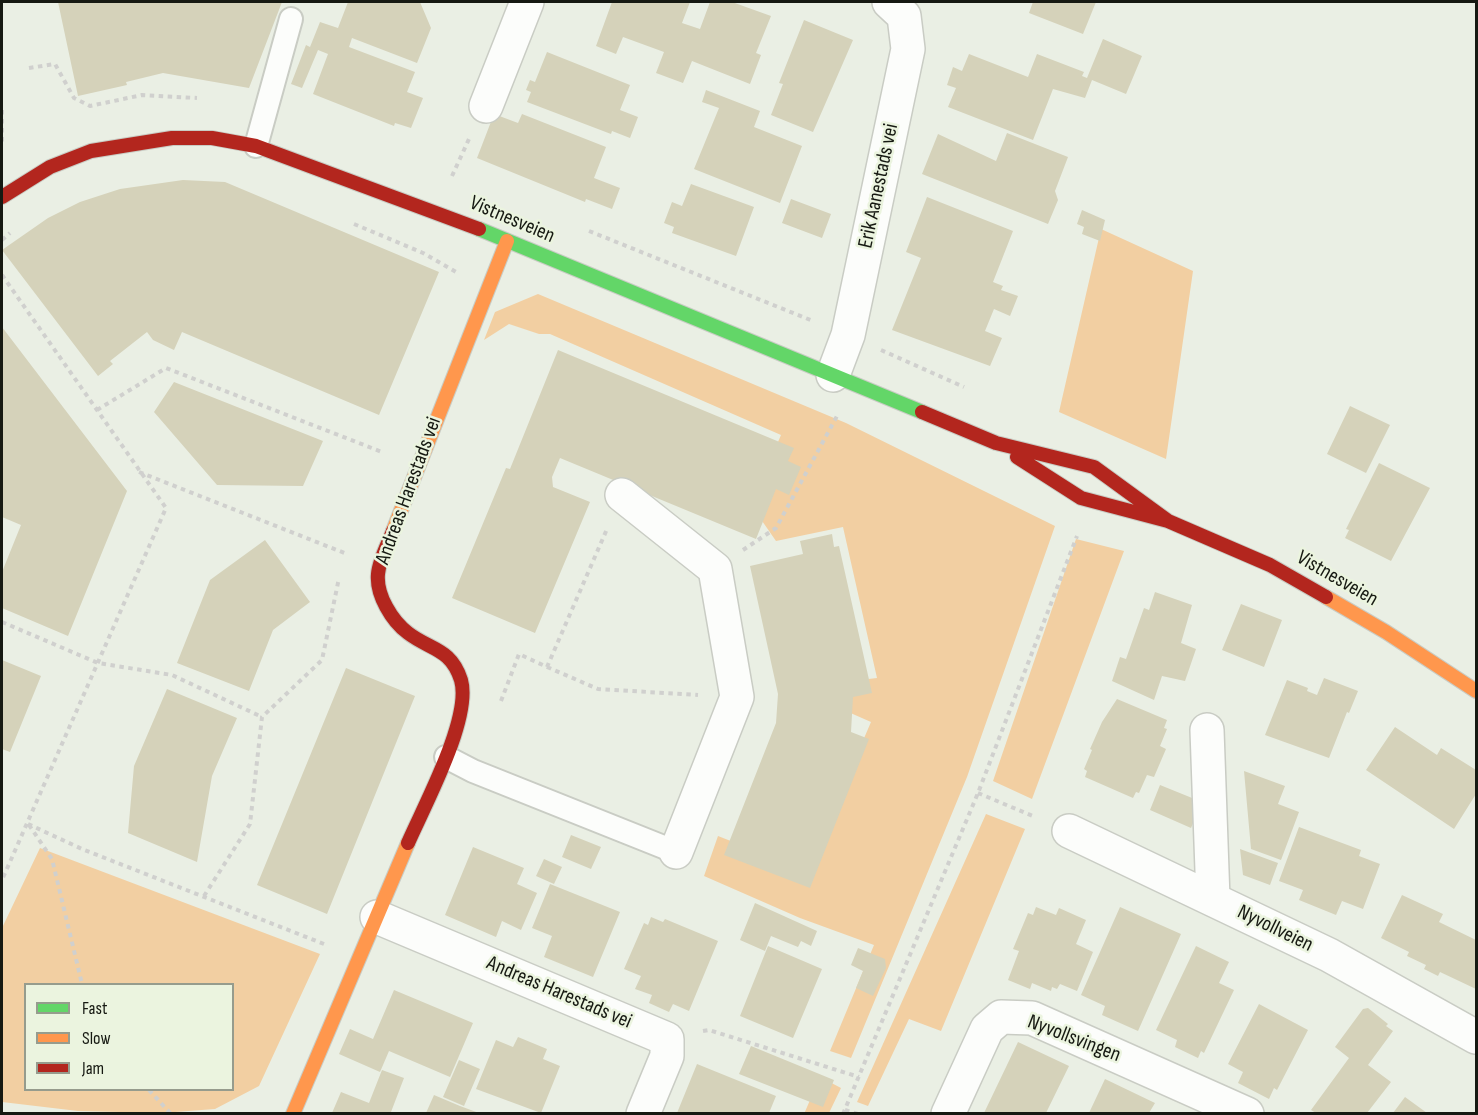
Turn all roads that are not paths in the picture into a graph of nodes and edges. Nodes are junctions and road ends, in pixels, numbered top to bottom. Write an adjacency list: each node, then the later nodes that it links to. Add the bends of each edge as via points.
1 (527, 2): 4 (street)
2 (889, 2): 8 (street, Erik Aanestads vei, via 904,16 908,49 848,335)
3 (291, 19): 5 (lane)
4 (486, 106)
5 (256, 146): 6 (main road, Vistnesveien, via 212,138 172,138 91,151 50,167); 7 (main road, Vistnesveien)
6 (2, 197)
7 (507, 241): 8 (main road, Vistnesveien); 14 (main road, Andreas Harestads vei, via 416,465 378,574 383,602 408,633 446,653 461,680 463,708)
8 (833, 375): 9 (main road, Vistnesveien)
9 (996, 443): 11 (main road, Vistnesveien, via 1081,498); 11 (main road, Vistnesveien, via 1094,467)
10 (622, 495): 16 (street, via 715,569 737,697)
11 (1168, 521): 12 (main road, Vistnesveien, via 1270,565 1386,632)
12 (1476, 691)
13 (1207, 730): 17 (street)
14 (446, 758): 16 (lane); 18 (main road, Andreas Harestads vei)
15 (1069, 831): 17 (street, Nyvollveien)
16 (676, 852)
17 (1213, 899): 19 (street, Nyvollveien, via 1329,955)
18 (377, 917): 20 (main road, Andreas Harestads vei); 21 (street, Andreas Harestads vei, via 667,1039 667,1056)
19 (1476, 1036)
20 (293, 1113)
21 (643, 1113)
22 (948, 1113): 23 (street, Nyvollsvingen, via 987,1029 1001,1017 1032,1018)
23 (1246, 1113)

